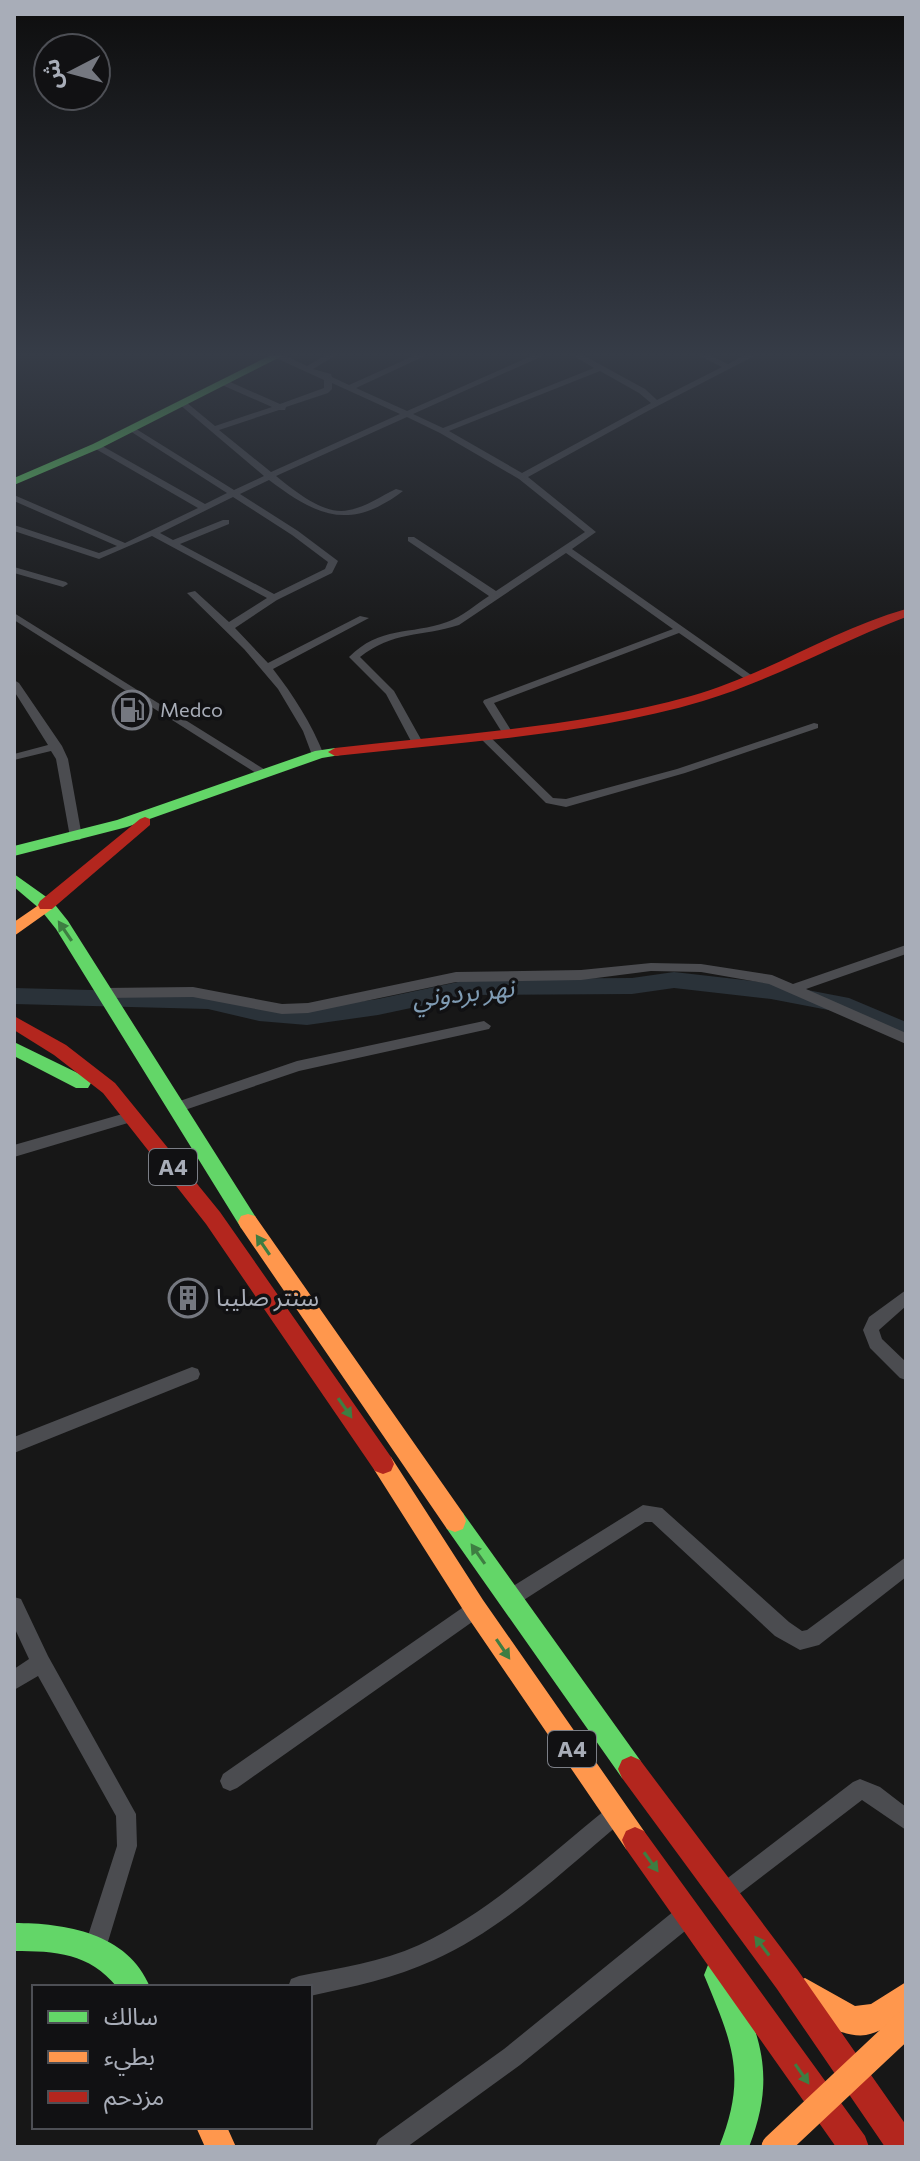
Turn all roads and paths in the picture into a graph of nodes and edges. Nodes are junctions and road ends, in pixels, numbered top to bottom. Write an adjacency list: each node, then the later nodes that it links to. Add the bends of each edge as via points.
1 (77, 455): 10 (main road)
2 (112, 455): 14 (street)
3 (173, 455): 12 (street)
4 (244, 455): 8 (street)
5 (319, 455): 8 (street)
6 (484, 455): 9 (street)
7 (563, 455): 9 (street)
8 (269, 477): 11 (street, via 339,514); 12 (street)
9 (522, 477): 21 (street, via 589,530 588,537)
10 (14, 482)
11 (399, 491)
12 (231, 493): 14 (street); 26 (street, via 333,561 329,571)
13 (14, 498): 20 (street)
14 (203, 507): 17 (street)
15 (226, 522): 19 (street)
16 (14, 528): 20 (street, via 99,556)
17 (153, 533): 19 (street); 20 (street)
18 (411, 539): 25 (street)
19 (173, 543): 26 (street)
20 (125, 546)
21 (567, 550): 25 (street); 31 (street)
22 (14, 571): 23 (street)
23 (63, 584)
24 (192, 593): 30 (street)
25 (495, 595): 38 (street, via 455,623 396,632 354,657 390,693)
26 (274, 598): 30 (street)
27 (906, 613): 33 (main road)
28 (14, 616): 42 (street)
29 (364, 618): 32 (street)
30 (229, 627): 32 (street)
31 (681, 629): 33 (street); 36 (street, via 488,702)
32 (266, 668): 40 (street, via 298,708)
33 (749, 677): 36 (main road, via 649,711)
34 (14, 683): 39 (street)
35 (814, 726): 37 (street, via 566,803 550,801)
36 (507, 732): 37 (main road)
37 (482, 735): 38 (main road)
38 (417, 743): 40 (main road)
39 (56, 746): 41 (street); 44 (street)
40 (318, 755): 42 (main road)
41 (14, 757)
42 (263, 773): 43 (main road)
43 (154, 814): 44 (main road); 47 (main road)
44 (76, 837): 45 (main road)
45 (14, 851)
46 (14, 879): 47 (main road)
47 (46, 905): 48 (main road); 51 (main road, one-way to 47)
48 (14, 931)
49 (906, 949): 50 (street)
50 (793, 989): 51 (street, via 753,975 676,967 456,977 308,1008 282,1009 193,992); 54 (street)
51 (103, 993): 56 (main road, A4)
52 (14, 1022): 57 (main road, A4, via 94,1074)
53 (484, 1026): 56 (street, via 297,1066)
54 (906, 1039)
55 (14, 1048): 57 (main road)
56 (176, 1108): 64 (main road, A4, one-way to 56, via 307,1311)
57 (129, 1111): 58 (street); 66 (main road, A4, one-way to 66, via 213,1218 366,1438)
58 (14, 1151)
59 (906, 1297): 60 (street, via 871,1330 876,1343)
60 (906, 1373)
61 (192, 1374): 62 (street)
62 (14, 1445)
63 (906, 1566): 64 (street, via 812,1638 800,1641 656,1514 643,1513)
64 (509, 1599): 72 (main road, A4)
65 (14, 1606): 67 (street)
66 (475, 1608): 69 (street); 70 (main road, A4, one-way to 70)
67 (41, 1663): 68 (street); 75 (street, via 126,1814 127,1846)
68 (14, 1680)
69 (230, 1781)
70 (616, 1814): 73 (main road, A4, one-way to 73); 78 (street, via 444,1944 400,1962)
71 (906, 1820): 72 (street, via 860,1789)
72 (723, 1894): 76 (main road, A4, one-way to 72)
73 (689, 1914): 83 (street, via 512,2057); 84 (main road, via 744,2031 750,2062 744,2129); 86 (main road, A4, one-way to 86)
74 (14, 1937): 75 (main road, via 79,1938)
75 (96, 1945): 77 (main road)
76 (787, 1979): 79 (main road, via 843,2021 857,2025 889,2013); 87 (main road, A4)
77 (134, 1985)
78 (307, 1985)
79 (906, 1996)
80 (906, 2024): 85 (main road, bridge)
81 (212, 2129): 82 (main road)
82 (221, 2147)
83 (387, 2147)
84 (734, 2147)
85 (775, 2147)
86 (854, 2147)
87 (903, 2147)

